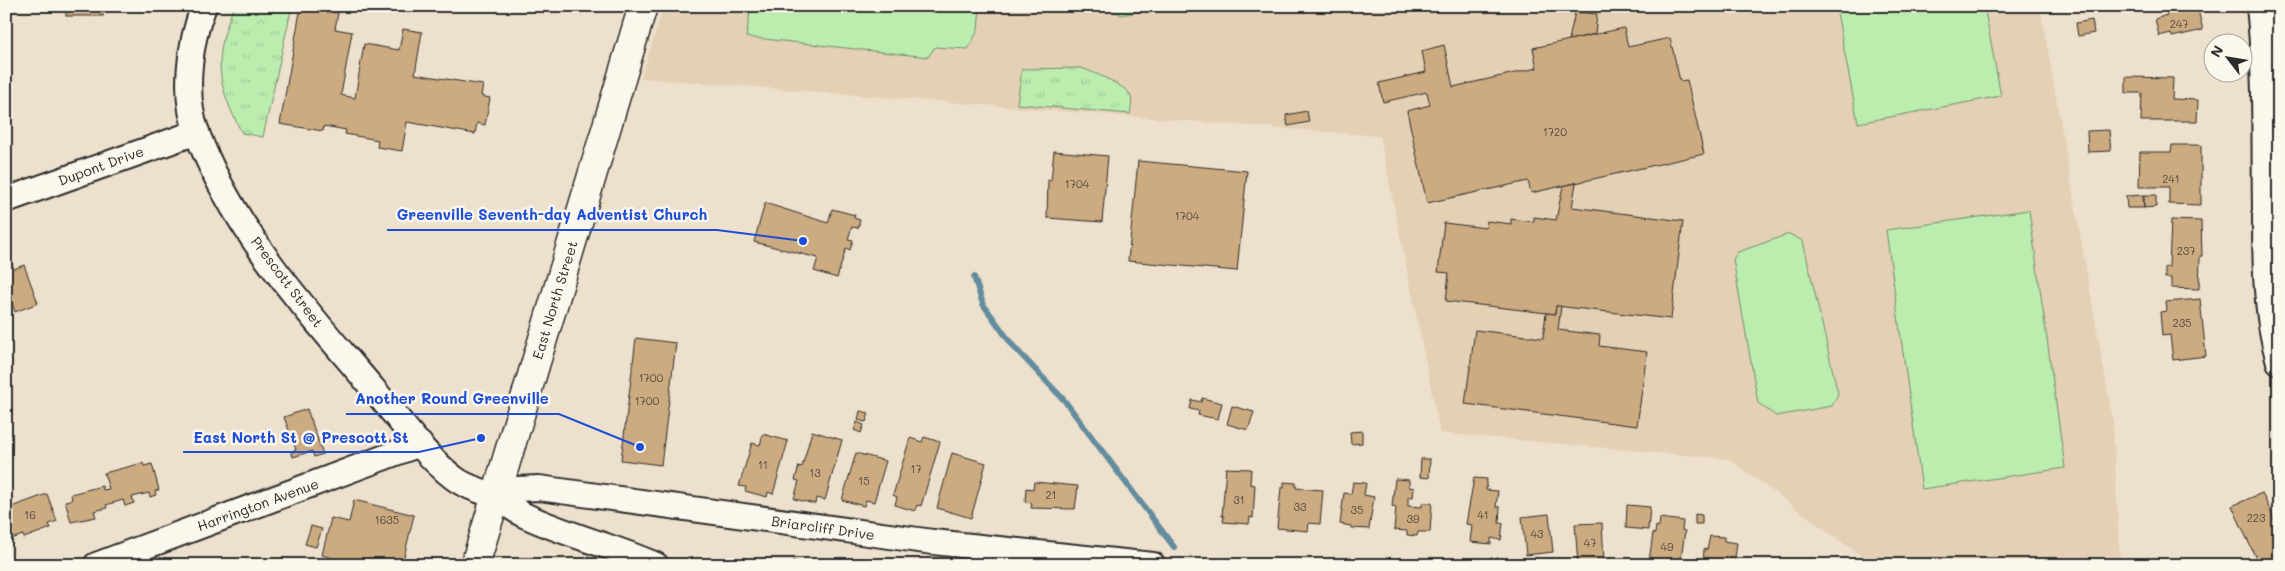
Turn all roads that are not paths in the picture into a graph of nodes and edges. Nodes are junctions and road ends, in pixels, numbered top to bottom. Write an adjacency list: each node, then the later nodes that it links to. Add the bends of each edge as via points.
1 (204, 6): 4 (street, Prescott Street, via 193,42 189,71)
2 (643, 6): 8 (main road, East North Street)
3 (2259, 6): 6 (street, via 2264,88 2266,288)
4 (196, 132): 5 (street, Dupont Drive); 7 (street, Prescott Street, via 258,246 320,327)
5 (6, 200)
6 (2279, 362)
7 (420, 444): 8 (street, Prescott Street, via 454,478 473,490); 9 (street, Harrington Avenue)
8 (495, 497): 10 (main road, East North Street); 11 (street, Prescott Street, via 523,515); 12 (street, Briarcliff Drive, via 517,489 539,488 933,542)
9 (96, 565)
10 (475, 565)
11 (656, 565)
12 (1153, 565)

